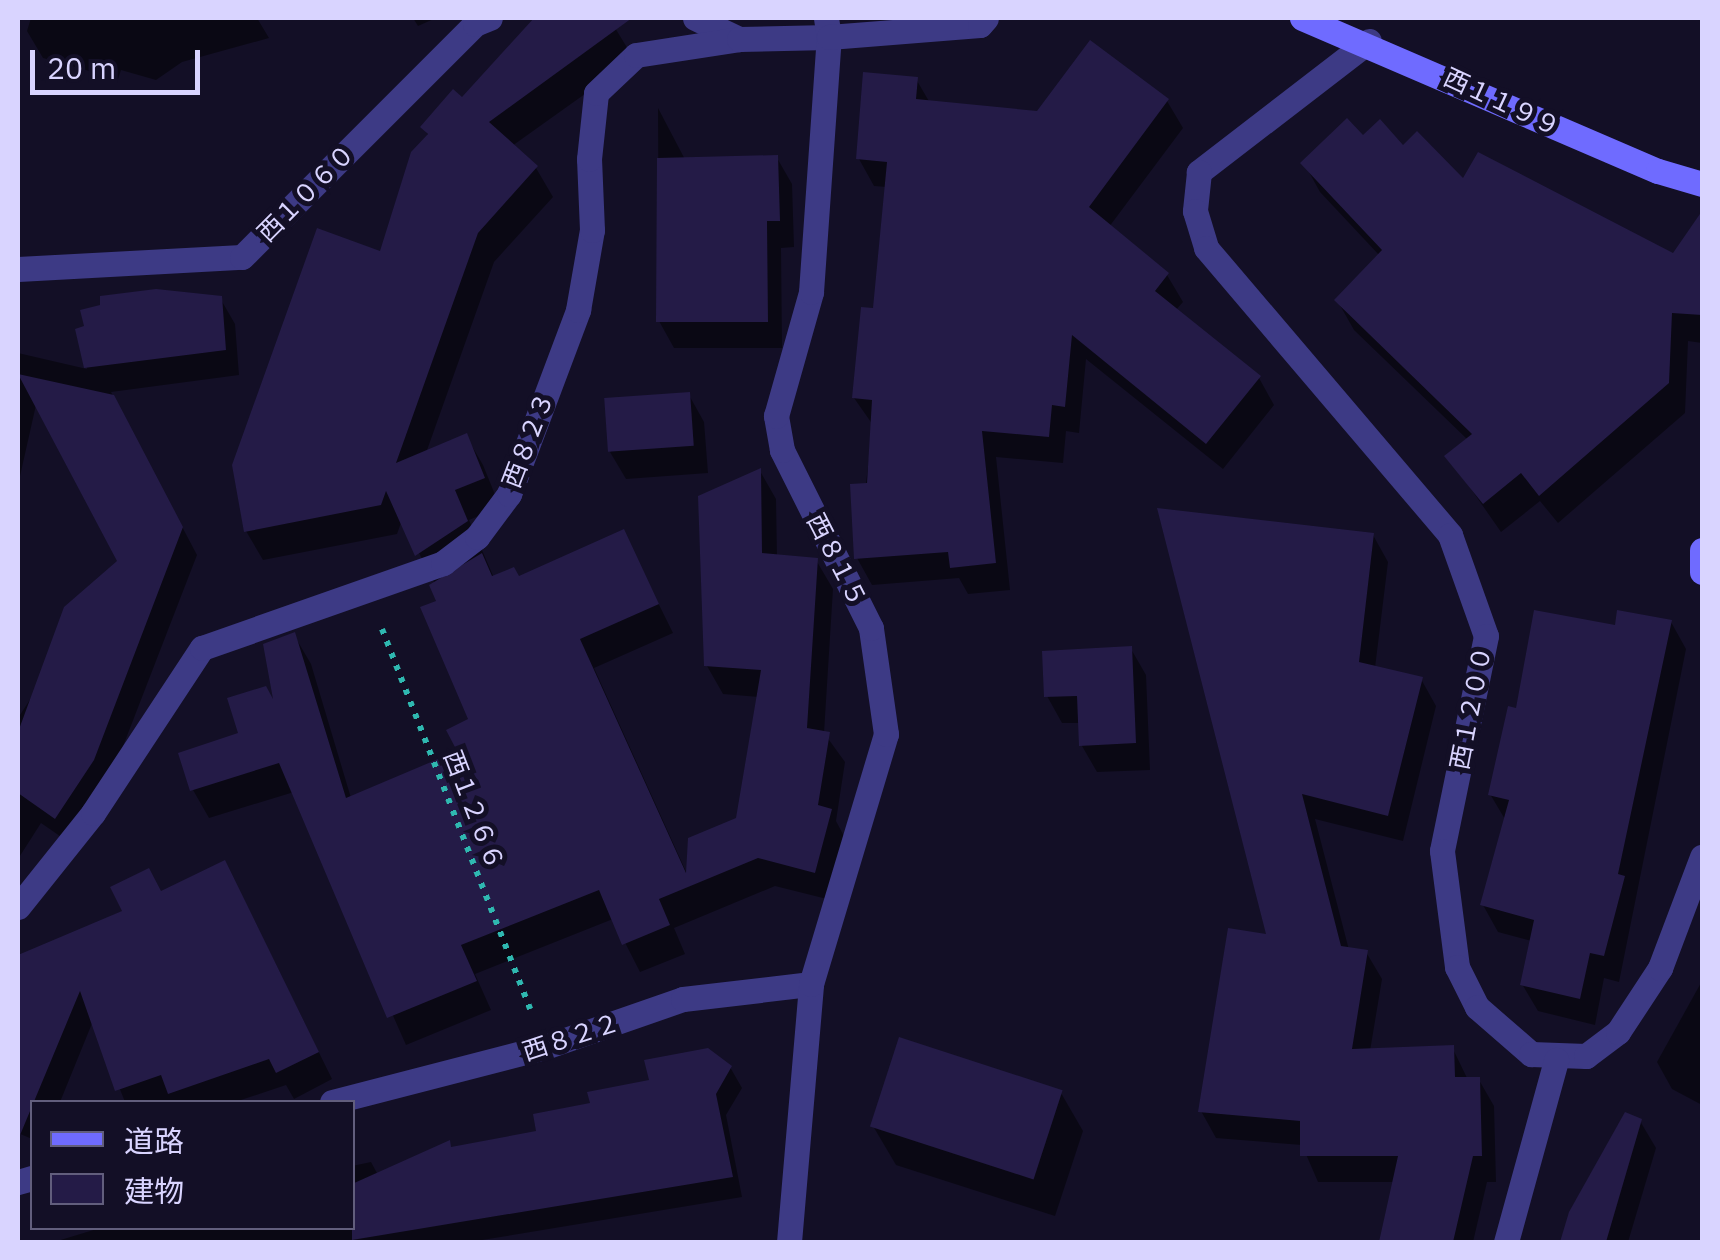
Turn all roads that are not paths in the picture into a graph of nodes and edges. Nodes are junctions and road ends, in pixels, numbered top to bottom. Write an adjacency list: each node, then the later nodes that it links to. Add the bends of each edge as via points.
1 (490, 18): 9 (street, 西１０６０, via 476,24 242,256)
2 (695, 18): 6 (street)
3 (986, 18): 5 (street, via 980,26)
4 (1302, 18): 7 (street, 西１１９９)
5 (828, 27): 6 (street, 西８２３); 14 (street, 西８１５, via 810,292 776,416 782,450 870,628 886,734)
6 (739, 39): 13 (street, 西８２３, via 636,55 596,94 589,159 592,230 578,310 509,494 477,537 443,563 202,648 93,813)
7 (1369, 41): 8 (street, 西１１９９, via 1658,171); 15 (street, 西１２００, via 1200,172 1195,211 1206,248 1450,535 1486,636 1442,851 1448,922 1457,966 1477,1007 1530,1054)
8 (1702, 184)
9 (18, 270)
10 (1702, 550): 11 (street)
11 (1702, 572)
12 (1702, 857): 15 (street, via 1660,968 1618,1032 1586,1056)
13 (18, 906)
14 (811, 984): 16 (street, 西８２２, via 683,999 544,1047); 17 (street, 西８１５)
15 (1556, 1060): 18 (street)
16 (340, 1100)
17 (789, 1242)
18 (1506, 1242)

